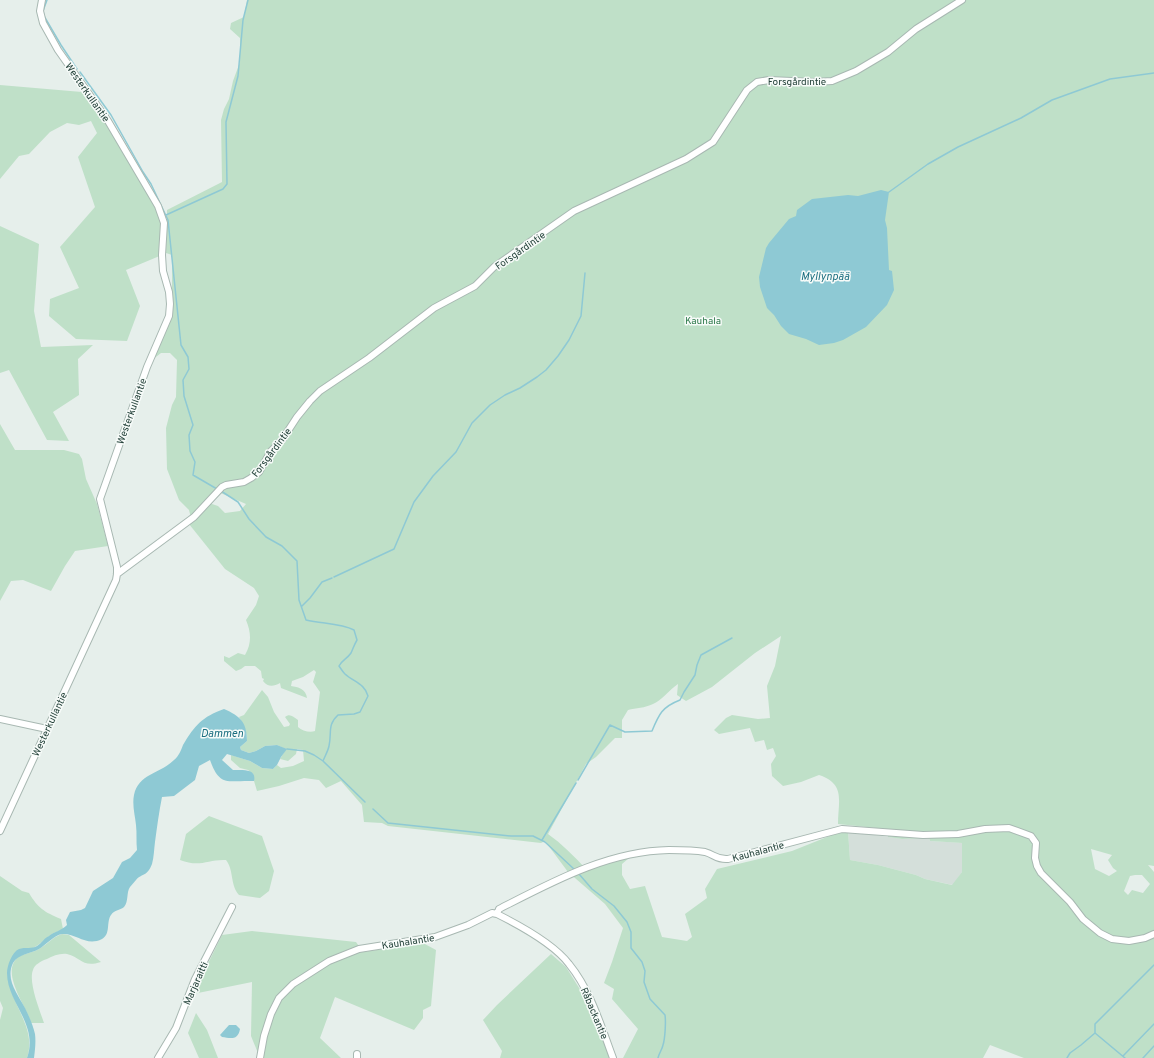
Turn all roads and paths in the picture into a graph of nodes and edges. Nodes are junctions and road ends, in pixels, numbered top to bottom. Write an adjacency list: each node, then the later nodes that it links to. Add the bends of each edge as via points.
1 (42, 0): 3 (street, Westerkullantie, via 40,16 47,30 108,121 158,206 164,223 162,255 169,292 169,316 147,367 100,499)
2 (962, 0): 3 (street, Forsgårdintie, via 916,29 888,52 856,71 832,81 757,82 747,90 713,142 686,159 574,211 494,267 475,286 434,308 369,358 320,391 310,400 282,440 271,451 259,472 244,482 222,487 194,518)
3 (117, 574): 5 (street, Westerkullantie)
4 (0, 720): 5 (street)
5 (47, 729): 6 (street, Westerkullantie)
6 (0, 831)
7 (232, 907): 10 (street, Marjaraitti, via 195,979 176,1028)
8 (496, 914): 9 (street, Kauhalantie, via 499,909 564,877 638,853 692,851 728,859 842,828 923,835 1006,828 1031,836 1036,843 1035,858 1041,873 1070,902 1075,911 1100,933 1129,941); 11 (street, Kauhalantie, via 435,937 359,949 329,961 293,984 279,998 264,1036); 12 (street, Råbackantie, via 549,945 569,963 590,998)
9 (1154, 934)
10 (158, 1058)
11 (260, 1058)
12 (613, 1058)

